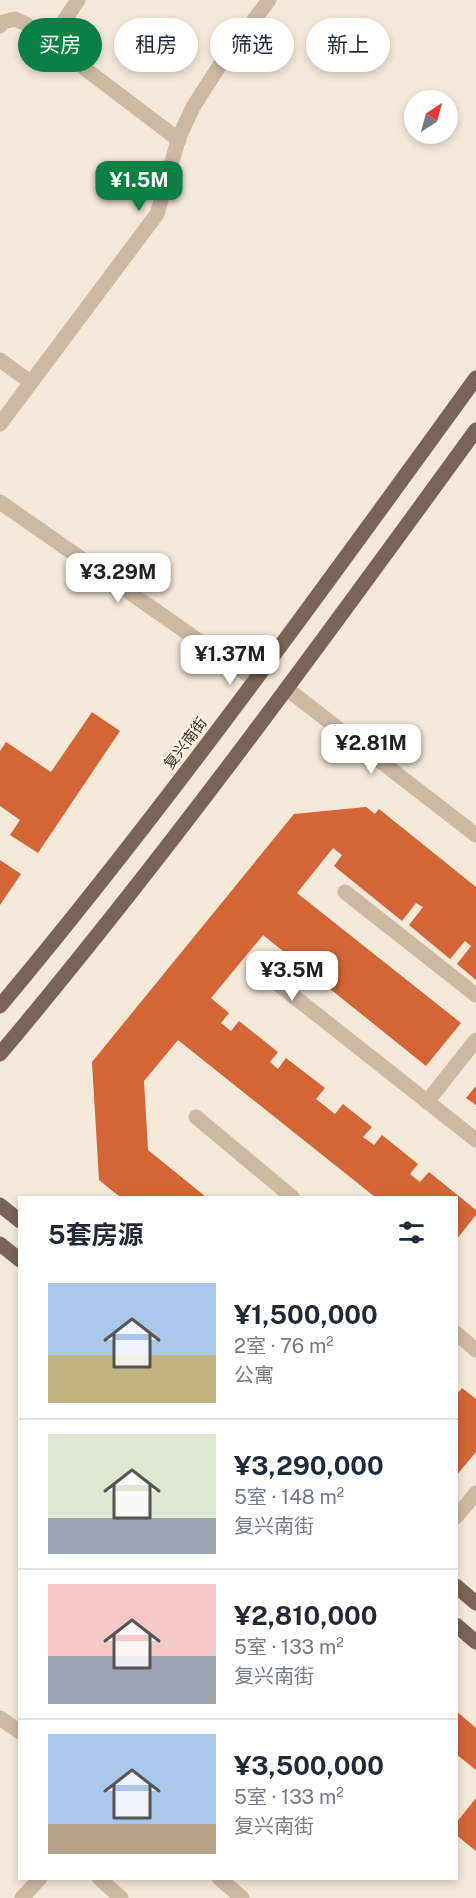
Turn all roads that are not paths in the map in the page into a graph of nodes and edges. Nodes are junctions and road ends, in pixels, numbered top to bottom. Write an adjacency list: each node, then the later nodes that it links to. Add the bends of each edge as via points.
1 (78, 0): 3 (street)
2 (269, 0): 7 (street, via 220,65 193,107)
3 (66, 18)
4 (18, 22): 5 (street, via 3,22)
5 (0, 26)
6 (89, 72): 7 (street)
7 (179, 140): 10 (street, via 157,214)
8 (0, 360): 10 (street)
9 (476, 378): 14 (main road, 复兴南街)
10 (29, 381): 11 (street)
11 (0, 424)
12 (476, 430): 15 (main road)
13 (0, 502): 14 (street)
14 (255, 680): 20 (main road, 复兴南街, via 151,818)
15 (286, 689): 16 (street); 22 (main road, via 168,846)
16 (476, 835)
17 (345, 892): 19 (street)
18 (278, 984): 23 (street)
19 (476, 995)
20 (0, 1006)
21 (476, 1040): 23 (street)
22 (0, 1054)
23 (427, 1102): 25 (street)
24 (196, 1117): 26 (street)
25 (476, 1140)
26 (291, 1196)
27 (0, 1205): 28 (main road)
28 (18, 1219)
29 (0, 1244): 30 (main road)
30 (18, 1258)
31 (458, 1335): 32 (street)
32 (476, 1350)
33 (476, 1493): 34 (street)
34 (458, 1515)
35 (458, 1588): 36 (main road)
36 (476, 1603)
37 (458, 1627): 38 (main road)
38 (476, 1642)
39 (0, 1718): 40 (street)
40 (18, 1731)
41 (38, 1880): 44 (street)
42 (101, 1880): 45 (street)
43 (221, 1880): 46 (street)
44 (22, 1898)
45 (121, 1898)
46 (242, 1898)

